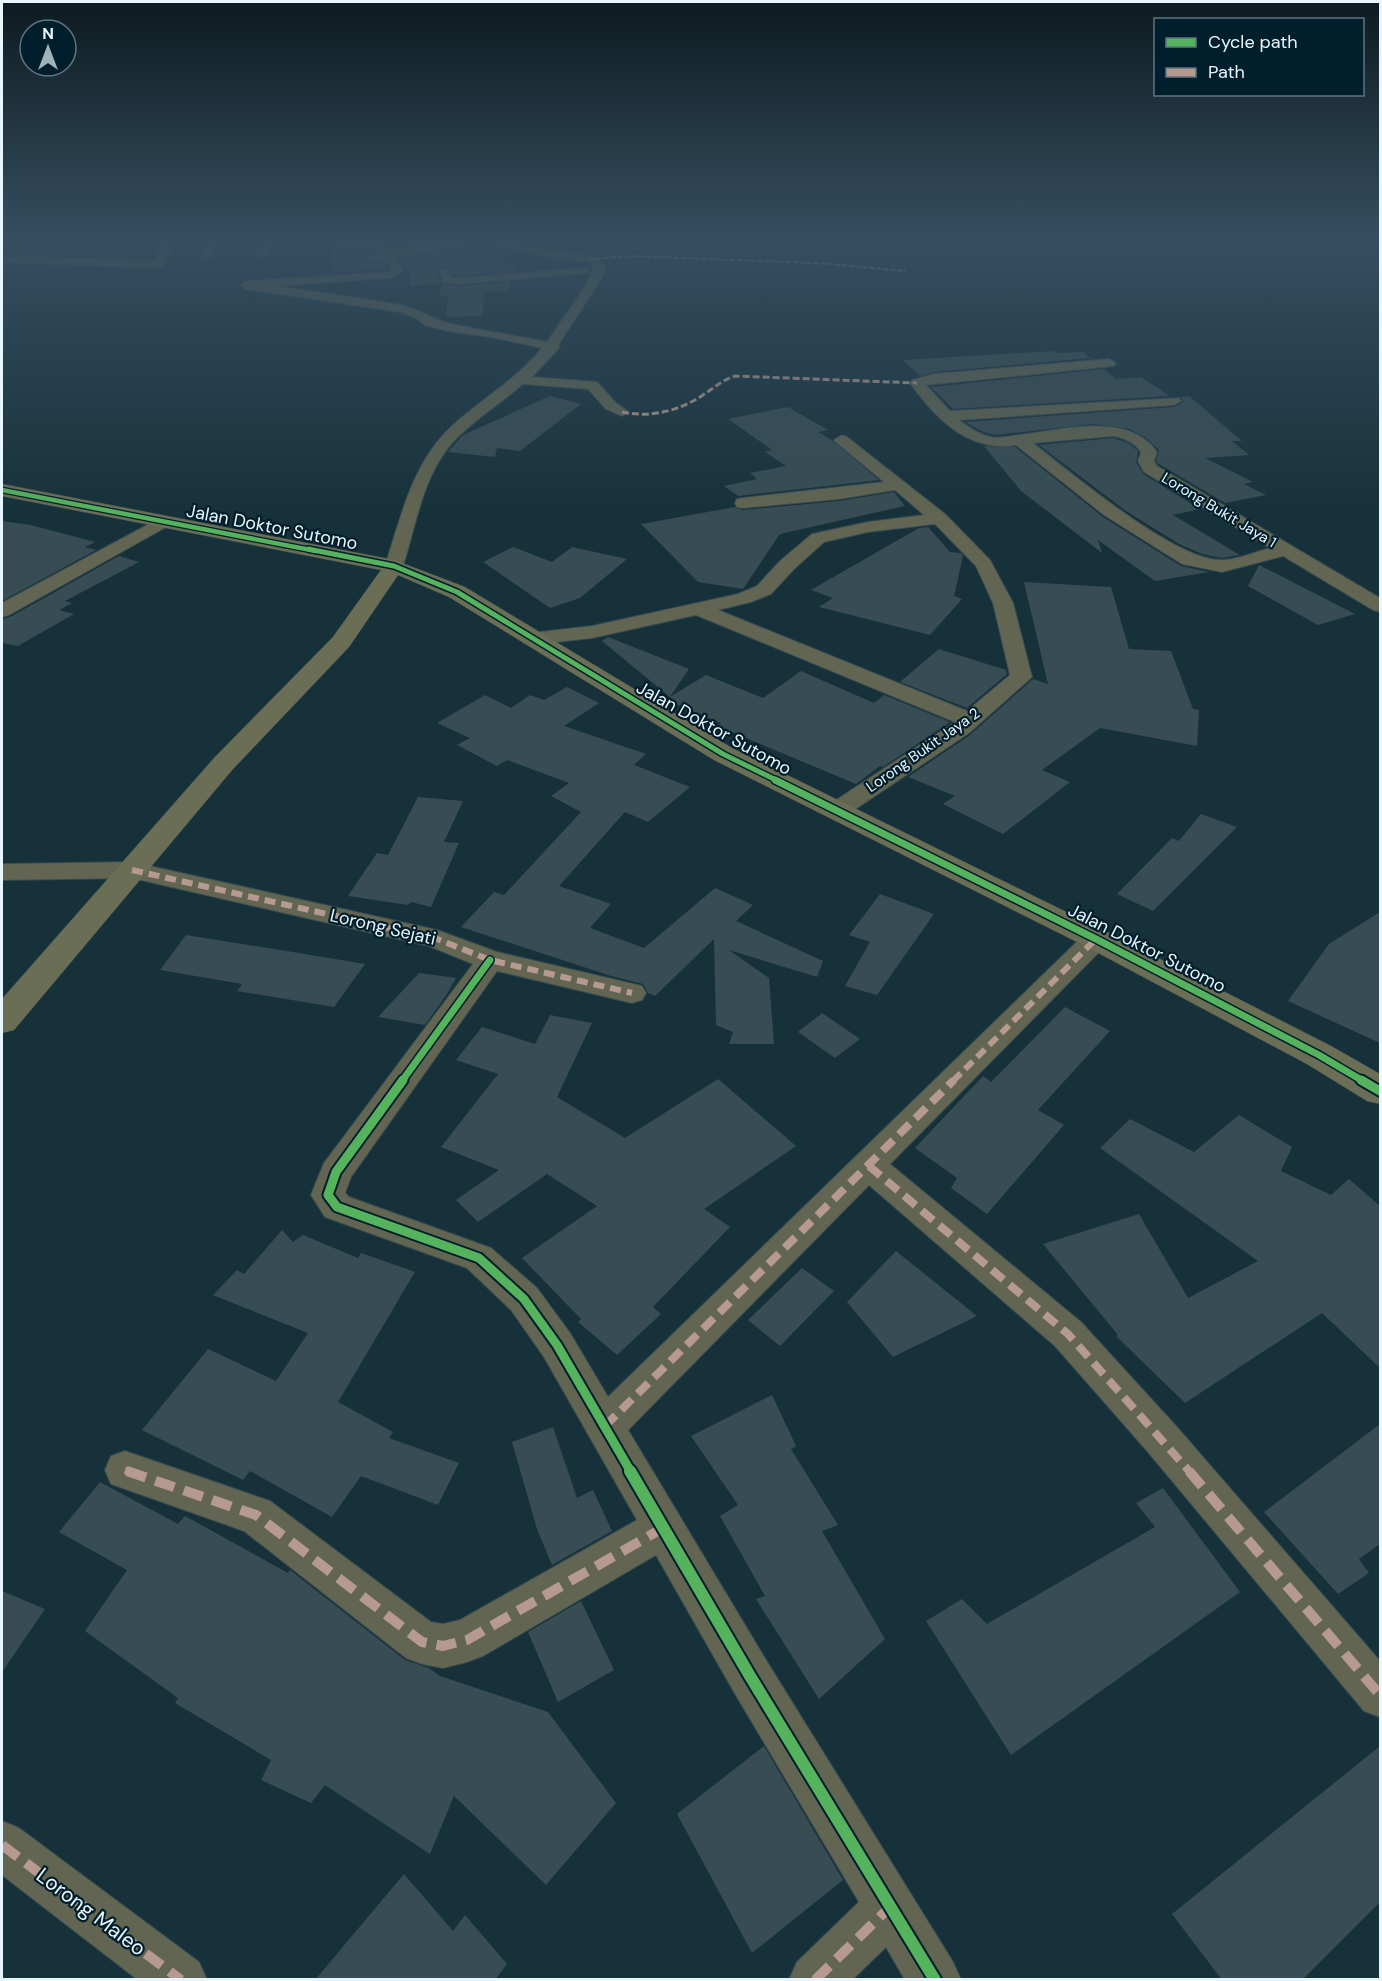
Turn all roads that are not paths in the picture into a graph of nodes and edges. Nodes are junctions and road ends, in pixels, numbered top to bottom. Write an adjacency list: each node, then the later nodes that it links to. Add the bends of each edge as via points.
1 (470, 330): 3 (street)
2 (563, 330): 3 (street)
3 (553, 346): 5 (street)
4 (1109, 363): 8 (street, via 934,378 916,383)
5 (520, 380): 7 (street, via 592,385); 17 (street, via 463,424 439,450 422,476)
6 (1174, 401): 8 (street)
7 (622, 412)
8 (946, 416): 10 (street, via 988,442)
9 (842, 440): 11 (street, Lorong Bukit Jaya 2)
10 (1026, 440): 16 (street, via 1110,511 1188,560 1222,566); 16 (street, Lorong Bukit Jaya 1, via 1107,432 1136,438 1149,452 1146,462 1150,469)
11 (898, 485): 13 (street); 14 (street, Lorong Bukit Jaya 2)
12 (2, 490): 15 (street, Jalan Doktor Sutomo)
13 (743, 503)
14 (939, 518): 19 (street, via 818,538 764,590); 22 (street, Lorong Bukit Jaya 2, via 984,564 1004,603 1021,677)
15 (162, 522): 17 (street, Jalan Doktor Sutomo); 20 (street)
16 (1285, 550): 18 (street, Lorong Bukit Jaya 1)
17 (394, 566): 21 (street, Jalan Doktor Sutomo, via 457,592); 24 (street, via 341,642 224,763)
18 (1380, 606)
19 (698, 609): 21 (street, via 592,632); 22 (street)
20 (2, 611)
21 (531, 639): 23 (street, Jalan Doktor Sutomo, via 723,754)
22 (969, 720): 23 (street, Lorong Bukit Jaya 2)
23 (836, 811): 26 (street, Jalan Doktor Sutomo)
24 (132, 870): 25 (street, Lorong Sejati); 27 (street, Lorong Sejati, via 437,939); 29 (street)
25 (2, 872)
26 (1096, 939): 30 (street, Jalan Doktor Sutomo); 31 (street)
27 (490, 960): 28 (street, Lorong Sejati); 32 (street, via 336,1172 328,1195 337,1207 479,1258 524,1299)
28 (632, 993)
29 (2, 1021)
30 (1377, 1083)
31 (869, 1166): 32 (street); 35 (street, via 1068,1335)
32 (605, 1425): 34 (street)
33 (125, 1470): 34 (street, via 256,1515 422,1642 443,1646 467,1640)
34 (663, 1528): 37 (street)
35 (1380, 1695)
36 (2, 1845): 38 (street, Lorong Maleo)
37 (890, 1907): 39 (street); 40 (street)
38 (181, 1980)
39 (815, 1980)
40 (935, 1980)

